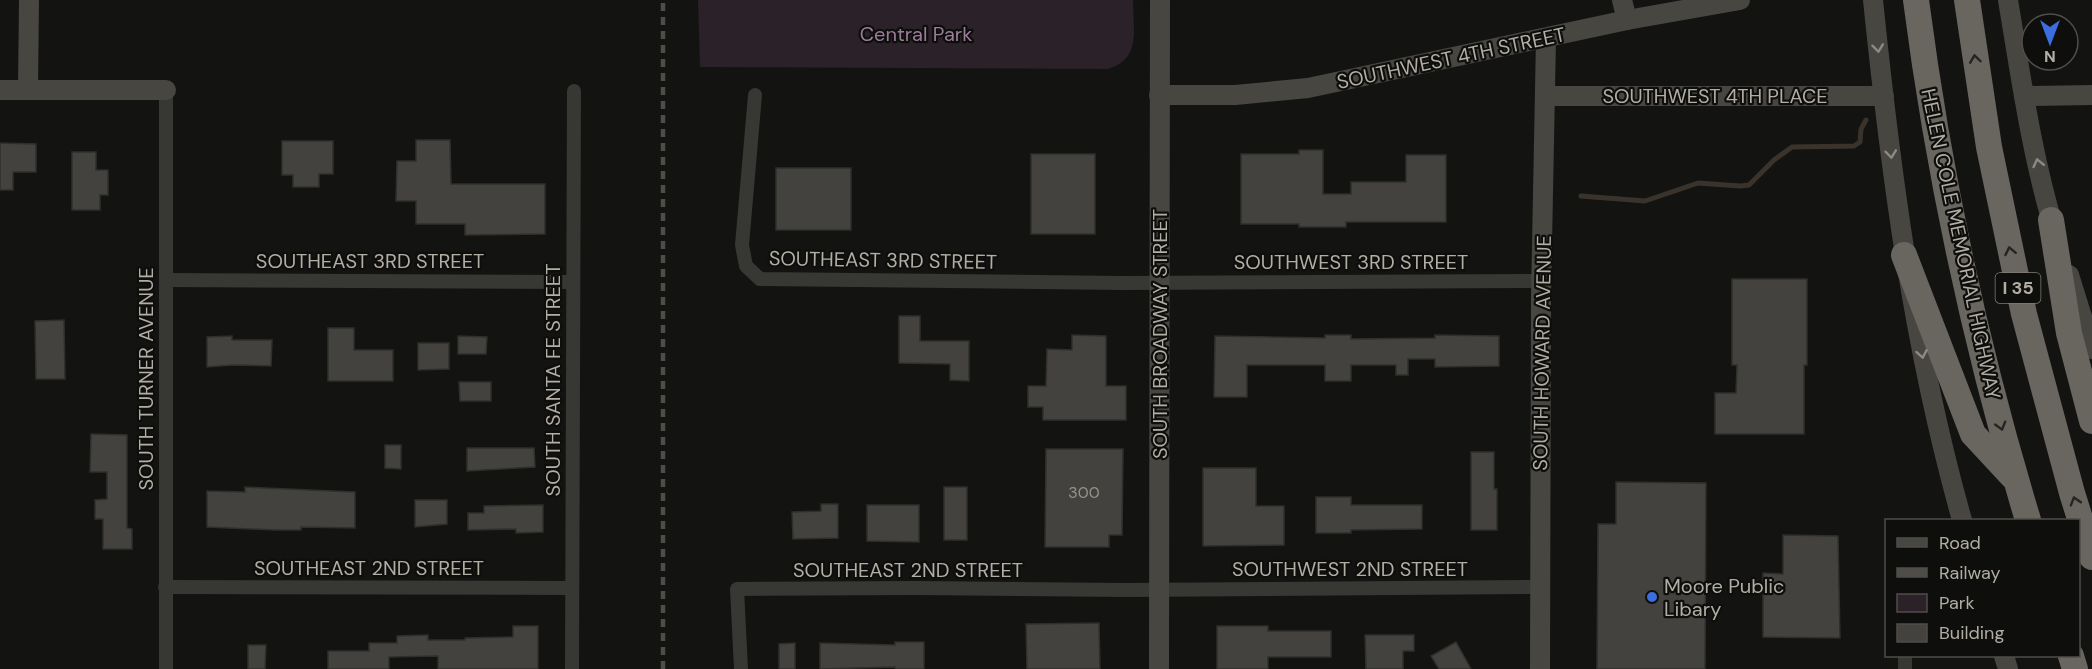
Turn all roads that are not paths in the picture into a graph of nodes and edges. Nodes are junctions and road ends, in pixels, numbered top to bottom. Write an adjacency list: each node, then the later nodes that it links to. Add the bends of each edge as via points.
1 (29, 0): 12 (main road)
2 (1160, 0): 16 (main road, SOUTH BROADWAY STREET)
3 (1622, 0): 9 (main road)
4 (1740, 0): 9 (main road, SOUTHWEST 4TH STREET)
5 (1873, 0): 19 (main road, one-way to 19)
6 (1916, 0): 29 (highway, HELEN COLE MEMORIAL HIGHWAY / I 35, one-way to 29, via 1926,81 1974,327)
7 (1967, 0): 32 (highway, I 35, one-way to 7, via 2024,314 1989,147)
8 (2008, 0): 20 (main road)
9 (1627, 20): 10 (main road, SOUTHWEST 4TH STREET)
10 (1546, 38): 16 (main road, SOUTHWEST 4TH STREET, via 1300,90 1234,95); 18 (main road, SOUTH HOWARD AVENUE)
11 (0, 90): 12 (main road)
12 (28, 90): 13 (main road)
13 (166, 90): 23 (street, SOUTH TURNER AVENUE)
14 (574, 92): 25 (street, SOUTH SANTA FE STREET)
15 (755, 94): 26 (street, SOUTHEAST 3RD STREET, via 742,245 747,266 760,279)
16 (1159, 94): 26 (main road, SOUTH BROADWAY STREET)
17 (2092, 95): 20 (main road)
18 (1546, 96): 19 (main road, SOUTHWEST 4TH PLACE); 24 (main road, SOUTH HOWARD AVENUE)
19 (1884, 96): 22 (main road, one-way to 22)
20 (2024, 96): 21 (main road, one-way to 20)
21 (2051, 220): 27 (main road); 28 (highway, via 2069,333)
22 (1904, 255): 29 (highway, via 1973,434); 30 (main road, one-way to 30, via 1936,425)
23 (166, 280): 25 (street, SOUTHEAST 3RD STREET); 33 (street, SOUTH TURNER AVENUE)
24 (1541, 281): 26 (street, SOUTHWEST 3RD STREET); 34 (main road, SOUTH HOWARD AVENUE)
25 (573, 282): 35 (street, SOUTH SANTA FE STREET)
26 (1160, 282): 36 (main road, SOUTH BROADWAY STREET)
27 (2092, 349)
28 (2092, 421)
29 (2016, 481): 31 (highway, HELEN COLE MEMORIAL HIGHWAY / I 35)
30 (1962, 519)
31 (2028, 519)
32 (2092, 557)
33 (165, 587): 35 (street, SOUTHEAST 2ND STREET); 37 (street, SOUTH TURNER AVENUE)
34 (1540, 587): 36 (street, SOUTHWEST 2ND STREET); 41 (main road, SOUTH HOWARD AVENUE)
35 (572, 588): 38 (street, SOUTH SANTA FE STREET)
36 (1160, 589): 39 (street, SOUTHEAST 2ND STREET, via 737,589); 40 (main road, SOUTH BROADWAY STREET)
37 (166, 669)
38 (572, 669)
39 (741, 669)
40 (1159, 669)
41 (1540, 669)

